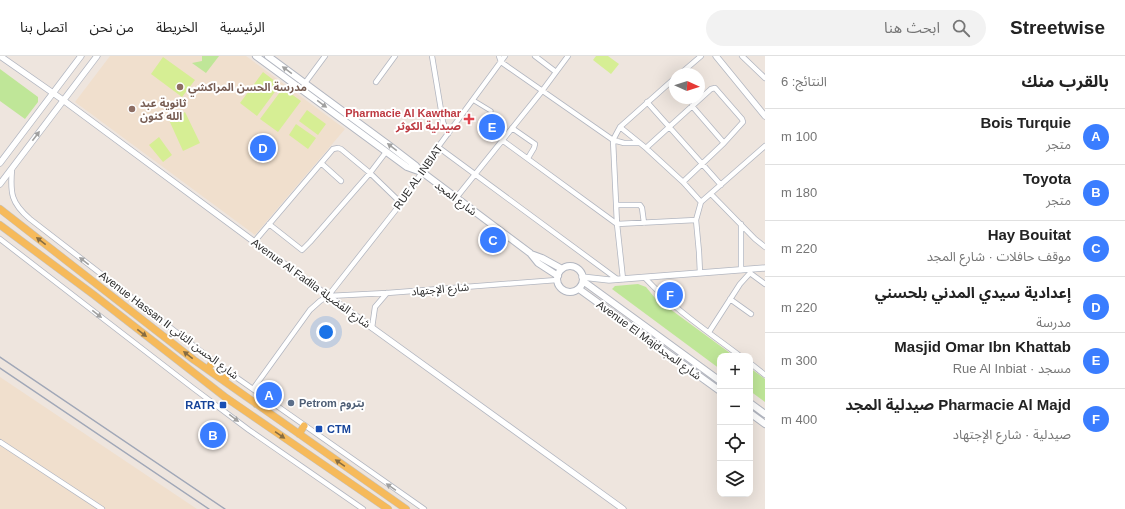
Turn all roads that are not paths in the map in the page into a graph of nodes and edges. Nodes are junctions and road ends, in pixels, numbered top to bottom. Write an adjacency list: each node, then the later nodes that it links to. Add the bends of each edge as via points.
1 (0, 56): 24 (street, Avenue Al Fadila شارع الفضيلة)
2 (81, 56): 24 (street)
3 (97, 56): 25 (street)
4 (256, 56): 42 (main road, شارع المجد, one-way to 42)
5 (268, 56): 21 (main road, شارع المجد, one-way to 5)
6 (325, 56): 21 (street)
7 (395, 56): 20 (street)
8 (432, 56): 34 (street, via 443,122)
9 (499, 56): 16 (street)
10 (505, 56): 16 (street, RUE AL INBIAT)
11 (535, 56): 18 (street)
12 (568, 56): 18 (street)
13 (701, 56): 17 (street)
14 (716, 56): 30 (street)
15 (742, 56): 19 (street)
16 (501, 62): 23 (street); 26 (street, RUE AL INBIAT)
17 (687, 68)
18 (556, 72): 23 (street)
19 (765, 78)
20 (376, 82)
21 (305, 83): 48 (main road, شارع المجد, one-way to 21)
22 (669, 83): 27 (street)
23 (542, 91): 32 (street); 36 (street)
24 (53, 94): 25 (street, Avenue Al Fadila شارع الفضيلة); 44 (street)
25 (63, 100): 47 (street, one-way to 25); 68 (street, Avenue Al Fadila شارع الفضيلة)
26 (473, 100): 29 (street); 34 (street, RUE AL INBIAT)
27 (647, 102): 31 (street); 33 (street)
28 (692, 106): 33 (street); 38 (street); 38 (street, via 715,88 742,119 742,125)
29 (491, 111)
30 (765, 115)
31 (620, 127): 36 (street); 37 (street)
32 (512, 128): 35 (street); 43 (street, via 535,144)
33 (669, 128): 41 (street); 46 (street)
34 (448, 134): 40 (street, RUE AL INBIAT)
35 (502, 140): 43 (street); 50 (street)
36 (613, 140): 37 (street); 59 (street)
37 (638, 143): 41 (street)
38 (724, 143): 46 (street)
39 (765, 146): 54 (street)
40 (438, 148): 48 (street, RUE AL INBIAT); 50 (street)
41 (646, 148): 52 (street)
42 (386, 152): 48 (main road, شارع المجد, via 407,167); 49 (street)
43 (528, 158): 64 (street)
44 (0, 163)
45 (321, 163): 49 (street, via 333,149 338,148); 51 (street); 63 (street)
46 (702, 163): 52 (street); 54 (street)
47 (12, 167): 53 (street); 89 (street, one-way to 47, via 21,212 11,193)
48 (422, 172): 56 (main road, شارع المجد); 58 (street, RUE AL INBIAT)
49 (370, 173): 58 (street); 63 (street, via 302,250)
50 (476, 174): 56 (street); 79 (street)
51 (341, 181)
52 (683, 182): 57 (street)
53 (0, 184)
54 (721, 185): 55 (street)
55 (711, 194): 57 (street); 65 (street)
56 (456, 198): 70 (main road, شارع المجد)
57 (701, 202): 61 (street)
58 (401, 203): 83 (street, RUE AL INBIAT)
59 (616, 205): 62 (street, via 640,206); 64 (street)
60 (0, 209): 91 (main road, Avenue Hassan II شارع الحسن الثاني, one-way to 60)
61 (696, 220): 62 (street); 75 (street)
62 (644, 223): 64 (street)
63 (269, 224): 68 (street)
64 (617, 224): 79 (street)
65 (741, 224): 69 (street); 73 (street)
66 (0, 225): 109 (main road, Avenue Hassan II شارع الحسن الثاني, one-way to 109, via 225,397)
67 (0, 239): 108 (street, one-way to 108, via 249,430)
68 (254, 242): 83 (street, Avenue Al Fadila شارع الفضيلة)
69 (765, 247)
70 (530, 253): 72 (main road, شارع المجد); 76 (main road, شارع المجد)
71 (765, 268): 74 (street)
72 (562, 269): 76 (main road); 78 (main road, شارع المجد, via 574,268)
73 (741, 270): 74 (street); 75 (street)
74 (750, 271): 80 (street); 84 (street)
75 (700, 273): 77 (street)
76 (558, 278): 81 (main road, شارع المجد, via 558,284 565,291); 82 (street, شارع الإجتهاد)
77 (645, 278): 79 (street); 87 (street, via 661,295)
78 (583, 279): 79 (street); 81 (main road); 94 (main road, Avenue El Majdشارع المجد)
79 (620, 279)
80 (765, 284)
81 (579, 289): 97 (main road, Avenue El Majdشارع المجد)
82 (388, 293): 83 (street, شارع الإجتهاد); 86 (street, via 375,307)
83 (326, 297): 86 (street, Avenue Al Fadila شارع الفضيلة); 96 (street, RUE AL INBIAT, via 310,310)
84 (730, 299): 85 (street); 87 (street)
85 (751, 314)
86 (372, 328): 112 (street, Avenue Al Fadila شارع الفضيلة)
87 (709, 332): 88 (street)
88 (736, 353)
89 (213, 361): 91 (main road); 92 (street)
90 (753, 366): 93 (street)
91 (208, 369): 95 (main road, Avenue Hassan II شارع الحسن الثاني)
92 (229, 373): 95 (main road); 96 (street)
93 (765, 375)
94 (717, 379)
95 (224, 380): 99 (main road, Avenue Hassan II شارع الحسن الثاني)
96 (253, 389): 98 (street)
97 (717, 389)
98 (262, 396): 99 (main road); 104 (street)
99 (256, 404): 105 (main road, Avenue Hassan II شارع الحسن الثاني)
100 (753, 405): 101 (main road)
101 (765, 414)
102 (753, 415): 103 (main road)
103 (765, 424)
104 (304, 426): 105 (main road); 111 (street, one-way to 104)
105 (299, 434): 110 (main road, Avenue Hassan II شارع الحسن الثاني, one-way to 105)
106 (0, 442): 107 (street)
107 (102, 509)
108 (362, 509)
109 (388, 509)
110 (406, 509)
111 (424, 509)
112 (623, 509)

